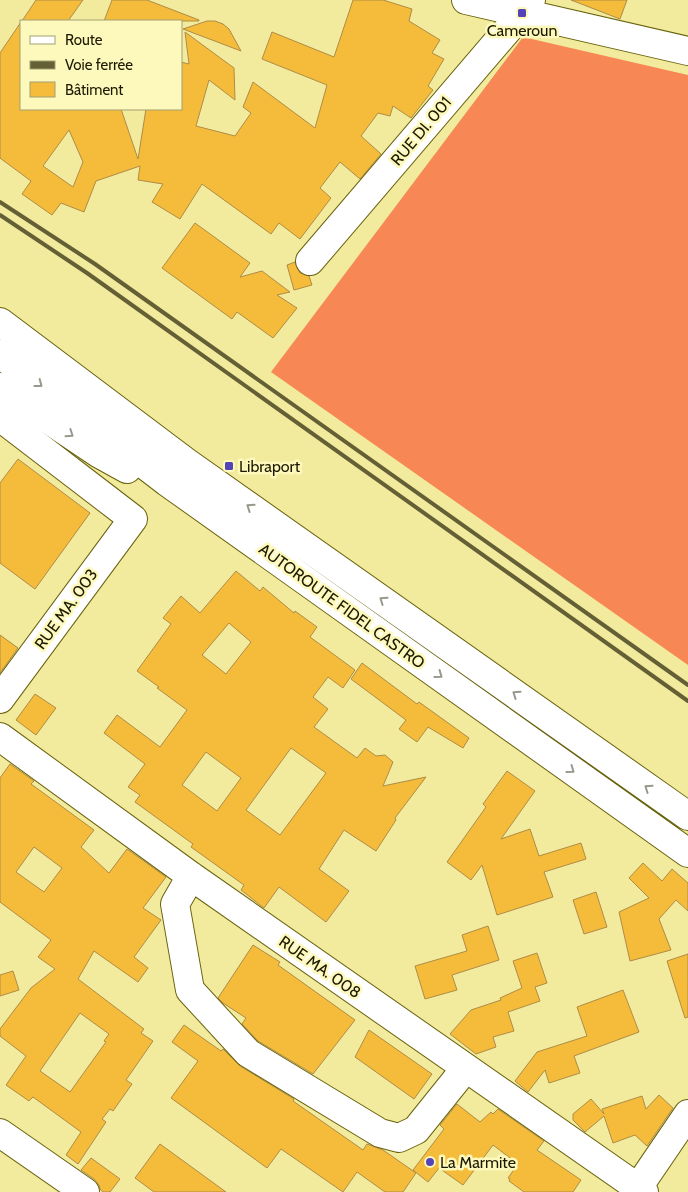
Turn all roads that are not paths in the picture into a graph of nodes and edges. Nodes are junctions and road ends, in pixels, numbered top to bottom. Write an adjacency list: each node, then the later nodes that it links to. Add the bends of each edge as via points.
1 (466, 0): 2 (main road)
2 (526, 7): 3 (main road); 4 (main road, RUE DI. 001)
3 (688, 51)
4 (310, 261)
5 (0, 322): 12 (main road, AUTOROUTE FIDEL CASTRO, one-way to 5, via 186,462)
6 (0, 354): 9 (main road, AUTOROUTE FIDEL CASTRO, one-way to 9, via 167,482)
7 (0, 387): 9 (main road, one-way to 9, via 98,453)
8 (0, 416): 10 (main road, RUE MA. 003, via 133,519)
9 (222, 520): 13 (main road, AUTOROUTE FIDEL CASTRO, one-way to 13)
10 (0, 699)
11 (0, 737): 14 (main road, RUE MA. 008)
12 (688, 816)
13 (688, 853)
14 (191, 876): 15 (main road, RUE MA. 008); 15 (main road, via 175,904 190,990 248,1053 380,1133 399,1138 416,1130)
15 (465, 1069): 19 (main road, RUE MA. 008)
16 (688, 1114): 19 (main road)
17 (0, 1133): 18 (main road)
18 (78, 1190)
19 (639, 1190)

